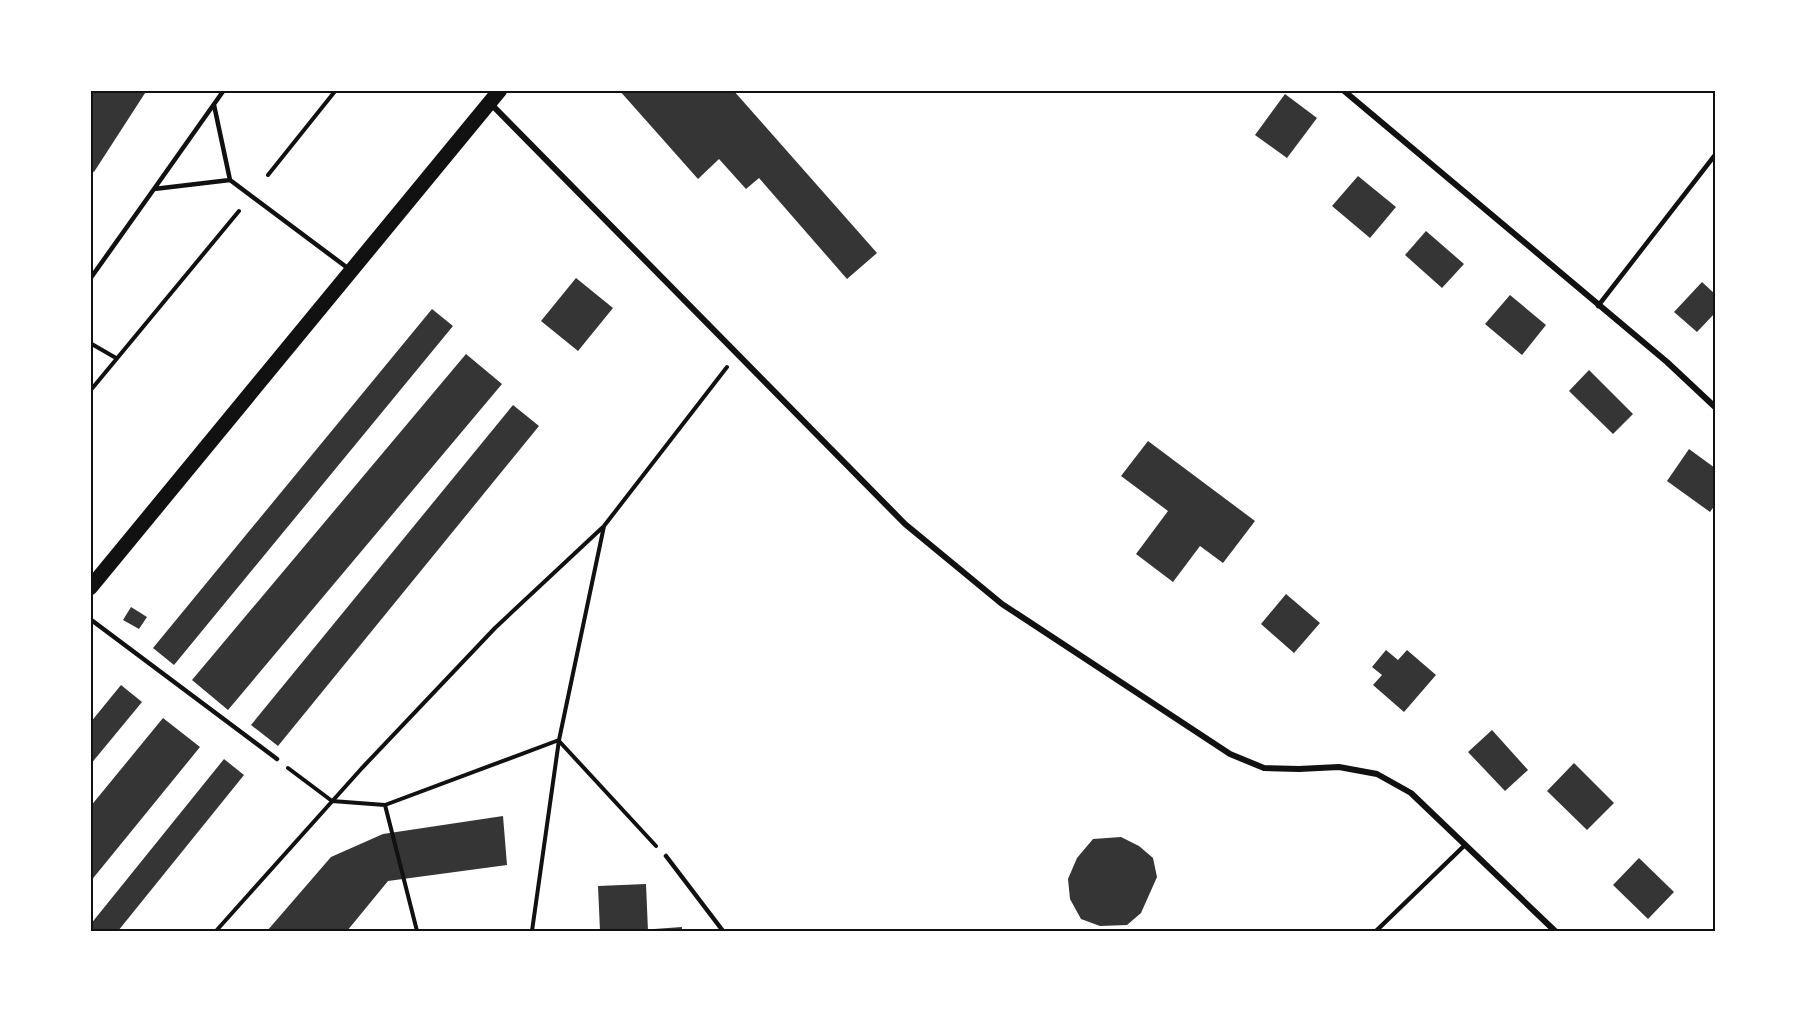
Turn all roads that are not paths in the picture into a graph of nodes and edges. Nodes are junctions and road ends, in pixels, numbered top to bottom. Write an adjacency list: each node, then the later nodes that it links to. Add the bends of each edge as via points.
1 (224, 90): 4 (lane)
2 (1343, 90): 10 (street)
3 (495, 96): 8 (main road); 15 (street, via 737,354 905,524 1002,604 1230,754 1264,768 1339,767 1377,774 1411,793)
4 (214, 105): 6 (lane); 7 (lane)
5 (1715, 155): 10 (lane)
6 (230, 180): 7 (lane); 8 (lane)
7 (154, 189): 9 (lane)
8 (351, 271): 12 (main road)
9 (90, 279)
10 (1598, 306): 11 (street)
11 (1715, 407)
12 (90, 588)
13 (90, 619): 14 (lane)
14 (277, 759)
15 (1465, 845): 18 (lane); 19 (street)
16 (666, 856): 17 (lane)
17 (723, 931)
18 (1376, 931)
19 (1555, 931)

